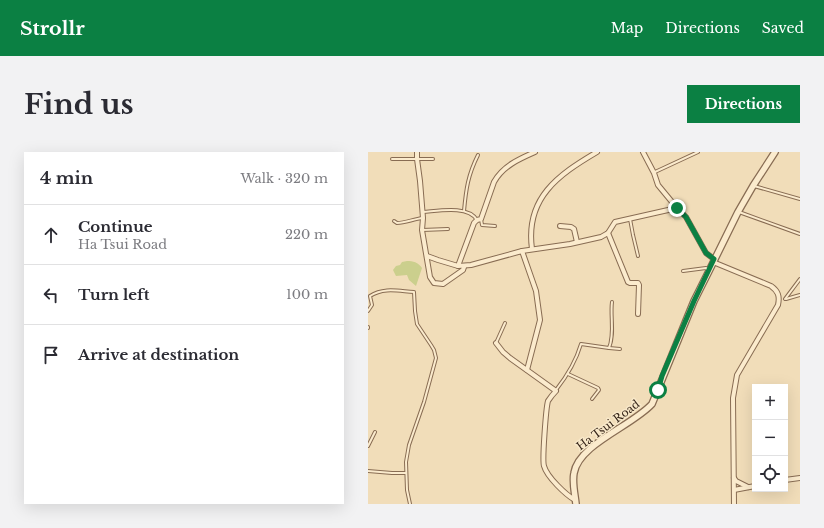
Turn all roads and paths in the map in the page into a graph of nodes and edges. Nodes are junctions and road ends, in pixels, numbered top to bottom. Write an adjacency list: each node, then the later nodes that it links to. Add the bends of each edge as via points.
1 (417, 152): 9 (street)
2 (535, 152): 20 (street, via 511,164 497,177)
3 (598, 152): 29 (street, via 562,175 541,197 536,205 532,224)
4 (643, 152): 11 (street)
5 (698, 152): 11 (lane)
6 (775, 152): 12 (street, Ha Tsui Road)
7 (478, 155): 15 (lane, via 467,185)
8 (392, 159): 9 (lane)
9 (417, 159): 10 (lane); 16 (street)
10 (433, 159)
11 (654, 173): 14 (street, via 658,185)
12 (753, 186): 13 (lane); 17 (street, Ha Tsui Road)
13 (800, 199)
14 (677, 208): 19 (street); 33 (street, via 686,217 706,253)
15 (464, 210): 16 (lane); 20 (lane)
16 (422, 212): 18 (street)
17 (738, 212): 27 (lane); 33 (street, Ha Tsui Road)
18 (423, 218): 21 (lane); 25 (street)
19 (630, 218): 26 (street, via 615,222); 32 (lane)
20 (479, 220): 22 (lane, via 482,225); 34 (street, via 474,223)
21 (394, 222)
22 (495, 226)
23 (560, 226): 28 (street, via 574,229)
24 (448, 229): 25 (lane)
25 (422, 230): 31 (street)
26 (608, 233): 28 (street); 44 (street, via 628,282 639,285)
27 (800, 234)
28 (577, 242): 29 (street)
29 (532, 249): 30 (street)
30 (522, 251): 35 (street); 49 (street, via 536,291 540,320)
31 (427, 256): 34 (street); 35 (street, via 430,277 434,283 442,284)
32 (638, 256)
33 (714, 261): 36 (street, Ha Tsui Road); 40 (street, via 770,286 775,289)
34 (458, 266): 35 (street)
35 (464, 267)
36 (709, 270): 37 (lane, via 706,268); 63 (street, Ha Tsui Road, via 652,404 638,417 592,447 577,463 574,473)
37 (683, 271)
38 (800, 279): 41 (lane)
39 (800, 295): 41 (lane)
40 (780, 299): 41 (street); 57 (street, via 737,375 733,398)
41 (785, 299)
42 (612, 302): 47 (lane)
43 (368, 311): 56 (lane, via 372,305 370,296 377,291 391,289 414,292 417,324 434,350 435,362 409,445)
44 (638, 314)
45 (504, 323): 46 (lane)
46 (496, 343): 49 (street, via 503,352)
47 (609, 348): 48 (lane); 50 (lane, via 581,344 578,356)
48 (620, 348)
49 (527, 370): 51 (street)
50 (568, 374): 51 (lane); 52 (lane, via 598,388)
51 (556, 391): 63 (street, via 548,401 544,466 560,488)
52 (592, 399)
53 (375, 432): 54 (lane)
54 (368, 446)
55 (368, 470): 56 (lane, via 392,474)
56 (406, 473): 64 (lane)
57 (733, 476): 61 (street, via 736,481); 62 (street)
58 (800, 478): 59 (street)
59 (788, 480)
60 (752, 486): 61 (street)
61 (748, 487): 62 (street)
62 (734, 490): 65 (street)
63 (576, 502)
64 (410, 504)
65 (734, 504)

